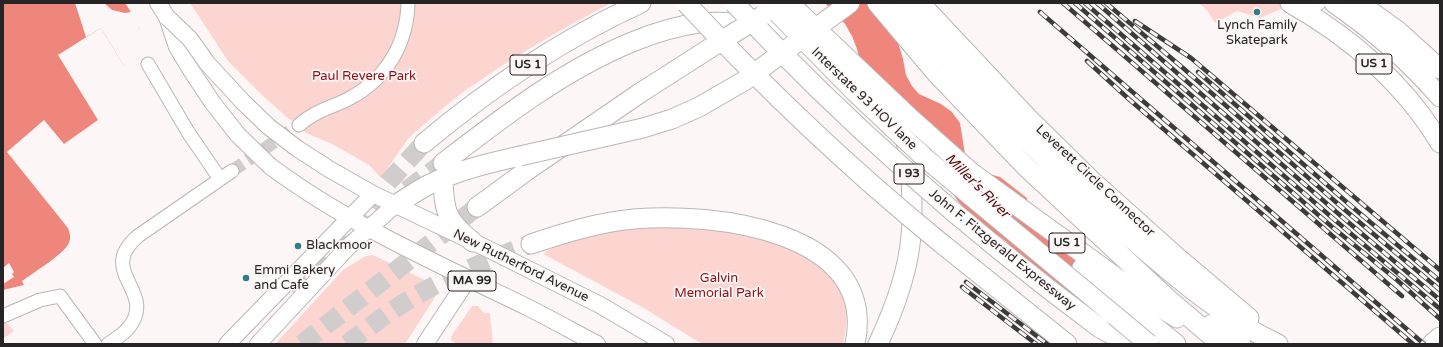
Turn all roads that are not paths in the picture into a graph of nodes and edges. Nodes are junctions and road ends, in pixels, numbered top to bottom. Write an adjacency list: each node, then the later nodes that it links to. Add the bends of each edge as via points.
1 (158, 3): 17 (main road)
2 (408, 3): 21 (street, via 403,35 384,72 357,95 316,113)
3 (641, 3): 22 (highway, US 1, via 551,50 468,107)
4 (686, 3): 50 (highway, bridge, via 763,84 858,173)
5 (734, 3): 38 (highway, John F. Fitzgerald Expressway / I 93, bridge, via 820,91 930,193 1021,268)
6 (768, 3): 53 (highway, Interstate 93 HOV lane / I 93, bridge, via 854,91 924,157)
7 (788, 3): 26 (highway, bridge, via 903,112); 30 (highway, bridge, via 729,36 640,93)
8 (850, 3): 25 (highway, bridge, via 744,81 699,107 667,121 475,167)
9 (877, 3): 35 (highway, via 936,73 995,136)
10 (900, 3): 57 (highway, via 1013,127 1097,208 1161,265 1210,304)
11 (920, 3): 58 (highway, Leverett Circle Connector, via 1028,118 1091,180 1224,297)
12 (1290, 3): 23 (highway, US 1, via 1348,42 1386,76 1416,109)
13 (1320, 3): 16 (street)
14 (1334, 3): 20 (highway, US 1, via 1394,50)
15 (1359, 3): 19 (highway, via 1398,31)
16 (1308, 10)
17 (167, 17): 28 (main road, New Rutherford Avenue, bridge, via 190,39 207,63 243,102 269,127 329,169); 31 (main road, bridge, via 178,47 208,96 238,135 270,166)
18 (148, 64): 27 (street, via 188,132)
19 (1440, 69)
20 (1440, 97)
21 (299, 125)
22 (424, 143)
23 (1440, 143)
24 (232, 171): 27 (street)
25 (443, 171): 29 (highway, via 429,185); 33 (highway, via 443,201 448,214 457,228); 49 (highway, bridge, via 512,110 576,70 647,36 699,23 721,22 770,28 804,38 821,46 863,76 896,115 904,134 909,157 912,215 910,245 898,295)
26 (972, 173): 54 (highway); 55 (highway, US 1, via 1136,292)
27 (220, 179): 43 (street, via 138,236 127,248 123,259 124,275 137,299 136,315 126,331)
28 (373, 194): 29 (main road, New Rutherford Avenue / MA 99); 31 (main road)
29 (395, 205): 32 (main road); 33 (main road, New Rutherford Avenue / MA 99)
30 (477, 206)
31 (349, 218): 32 (main road, MA 99); 44 (main road)
32 (369, 229): 36 (main road, MA 99); 45 (main road, via 349,246)
33 (473, 242): 47 (main road, New Rutherford Avenue / MA 99, via 600,305)
34 (531, 244): 48 (highway, via 602,224 642,218 710,219 770,232 817,254 834,266 843,277 853,294 856,307)
35 (1118, 252): 40 (highway); 56 (highway, via 1182,302)
36 (468, 279): 41 (main road); 46 (main road, MA 99)
37 (3, 316): 42 (street, via 40,300 60,296)
38 (1100, 328): 51 (highway, I 93); 52 (highway)
39 (1440, 337): 59 (highway)
40 (1214, 338)
41 (431, 342)
42 (95, 344)
43 (108, 344)
44 (227, 344)
45 (258, 344)
46 (597, 344)
47 (666, 344)
48 (855, 344)
49 (878, 344)
50 (1067, 344)
51 (1122, 344)
52 (1130, 344)
53 (1149, 344)
54 (1176, 344)
55 (1227, 344)
56 (1242, 344)
57 (1278, 344)
58 (1284, 344)
59 (1432, 344)

